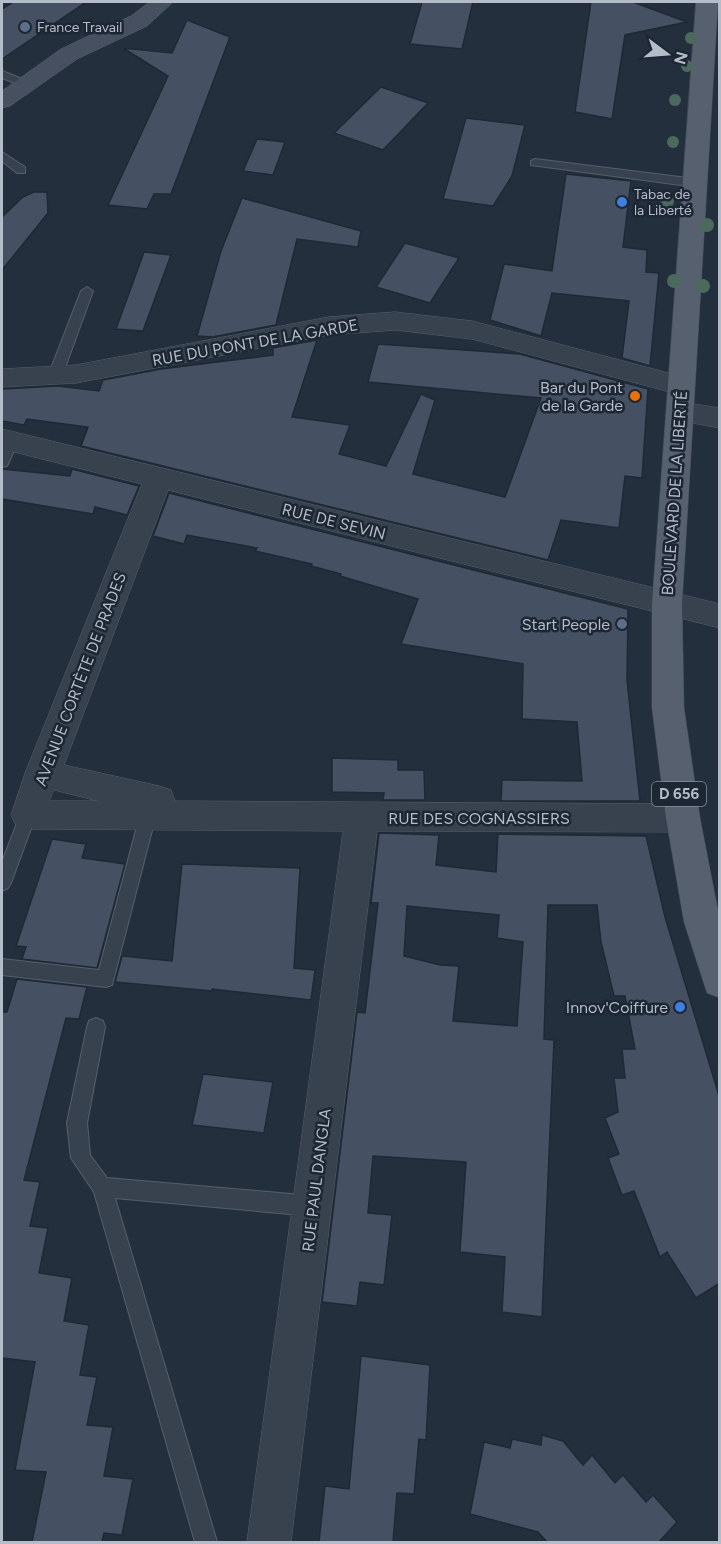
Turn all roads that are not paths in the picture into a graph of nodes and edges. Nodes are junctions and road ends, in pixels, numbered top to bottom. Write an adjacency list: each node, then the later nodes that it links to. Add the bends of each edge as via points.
1 (162, 2): 5 (street, via 139,21 82,47)
2 (707, 2): 3 (main road, BOULEVARD DE LA LIBERTÉ / D 656)
3 (713, 27): 10 (main road, BOULEVARD DE LA LIBERTÉ / D 656)
4 (2, 74): 5 (lane)
5 (26, 84): 6 (street)
6 (2, 104)
7 (2, 156): 9 (lane, via 21,170)
8 (534, 163): 10 (lane)
9 (2, 165)
10 (696, 183): 14 (main road, BOULEVARD DE LA LIBERTÉ / D 656)
11 (87, 291): 12 (lane)
12 (55, 376): 13 (street, RUE DU PONT DE LA GARDE); 14 (street, RUE DU PONT DE LA GARDE, via 329,326 395,321 472,330)
13 (2, 378)
14 (681, 399): 15 (street, RUE DU PONT DE LA GARDE); 18 (main road, BOULEVARD DE LA LIBERTÉ / D 656)
15 (720, 418)
16 (5, 448): 17 (street, RUE DE SEVIN)
17 (159, 477): 18 (street, RUE DE SEVIN); 20 (street, AVENUE CORTÈTE DE PRADES)
18 (667, 604): 19 (street, RUE DE SEVIN); 25 (main road, BOULEVARD DE LA LIBERTÉ / D 656, via 668,708)
19 (720, 616)
20 (42, 773): 21 (street, AVENUE CORTÈTE DE PRADES); 23 (street, via 126,794)
21 (28, 815): 22 (street); 26 (lane, AVENUE CORTÈTE DE PRADES)
22 (148, 815): 23 (street); 27 (lane, via 106,979)
23 (276, 818): 24 (street, RUE DES COGNASSIERS)
24 (362, 818): 25 (street, RUE DES COGNASSIERS); 31 (street, RUE PAUL DANGLA)
25 (682, 819): 28 (main road, BOULEVARD DE LA LIBERTÉ / D 656, via 702,922)
26 (2, 883)
27 (2, 967)
28 (720, 981)
29 (96, 1027): 30 (lane, via 77,1123 81,1158)
30 (102, 1187): 31 (lane); 32 (lane)
31 (313, 1206): 33 (street, RUE PAUL DANGLA)
32 (206, 1542)
33 (269, 1542)

